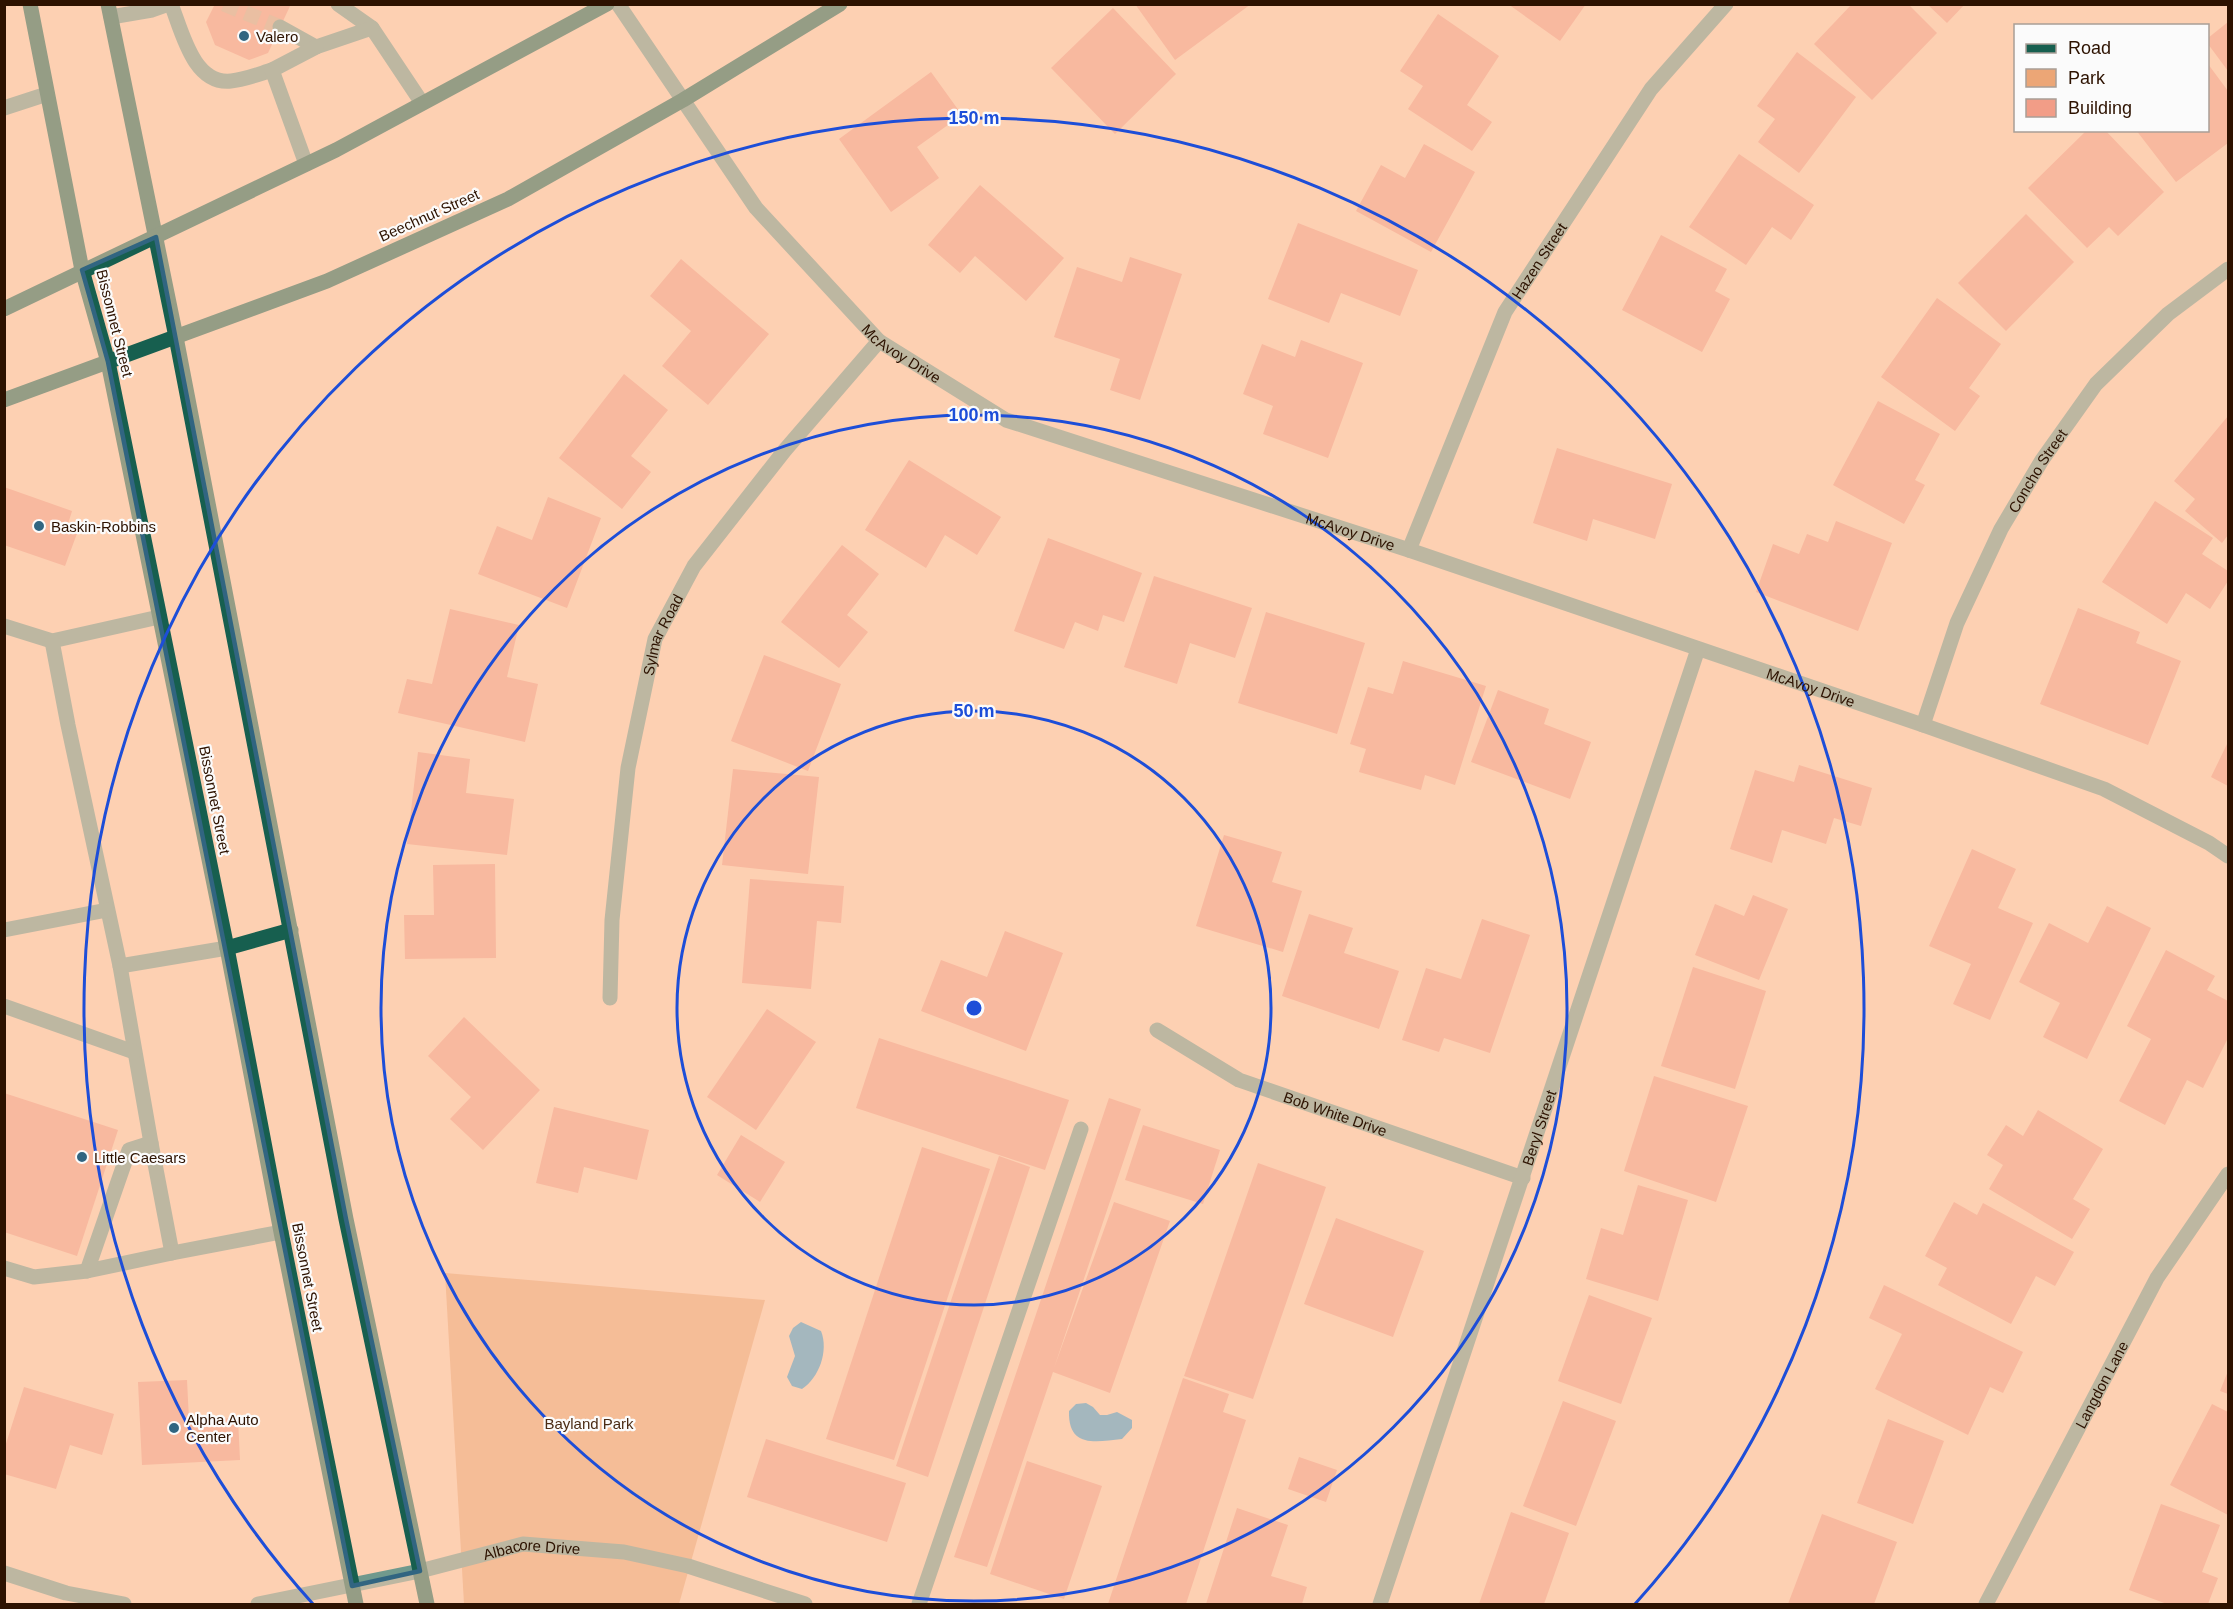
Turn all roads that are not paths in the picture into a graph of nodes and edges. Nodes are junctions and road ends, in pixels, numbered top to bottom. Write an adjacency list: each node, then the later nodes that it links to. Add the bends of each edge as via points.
1 (30, 4): 13 (main road, Bissonnet Street)
2 (170, 4): 8 (street, via 152,10); 12 (street, via 194,60 207,75 229,82)
3 (338, 4): 10 (street)
4 (607, 4): 15 (main road)
5 (618, 4): 14 (street, McAvoy Drive)
6 (840, 4): 14 (main road, Beechnut Street)
7 (1726, 4): 26 (street, Hazen Street, via 1651,89 1505,312)
8 (109, 11): 18 (main road)
9 (280, 27): 11 (street)
10 (372, 28): 11 (street); 15 (street)
11 (316, 47): 12 (street)
12 (272, 70): 17 (street)
13 (47, 94): 16 (street); 20 (main road, Bissonnet Street)
14 (683, 100): 22 (main road, Beechnut Street, via 508,199 327,280); 23 (street, McAvoy Drive, via 756,208)
15 (422, 103): 17 (main road)
16 (4, 108)
17 (306, 164): 18 (main road)
18 (156, 237): 20 (main road); 22 (main road)
19 (2229, 269): 31 (street, Concho Street, via 2168,315 2096,384 2042,460 2001,529 1957,623)
20 (82, 270): 21 (main road); 24 (main road, Bissonnet Street)
21 (4, 309)
22 (176, 337): 24 (main road, Beechnut Street); 35 (main road)
23 (879, 340): 26 (street, McAvoy Drive, via 1006,420); 38 (street, Sylmar Road, via 785,450 694,566 654,639 628,768 612,920)
24 (108, 362): 25 (main road, Beechnut Street); 27 (main road, Bissonnet Street)
25 (4, 400)
26 (1409, 550): 30 (street, McAvoy Drive)
27 (159, 617): 29 (street); 36 (main road, Bissonnet Street)
28 (4, 626): 29 (street)
29 (51, 641): 33 (street)
30 (1698, 649): 31 (street, McAvoy Drive); 45 (street, Beryl Street)
31 (1923, 725): 32 (street, McAvoy Drive, via 2104,789)
32 (2229, 856)
33 (107, 910): 34 (street); 37 (street)
34 (4, 930)
35 (291, 930): 36 (main road); 50 (main road, via 346,1219)
36 (227, 948): 37 (street); 46 (main road, Bissonnet Street)
37 (120, 966): 41 (street)
38 (610, 998)
39 (4, 1006): 41 (street)
40 (1157, 1030): 45 (street, Bob White Drive, via 1239,1080)
41 (134, 1052): 43 (street)
42 (1082, 1129): 58 (street)
43 (151, 1143): 47 (street); 49 (street, via 129,1150)
44 (2229, 1174): 60 (street, Langdon Lane, via 2157,1278)
45 (1523, 1178): 59 (street, Beryl Street)
46 (281, 1232): 47 (street); 52 (main road, Bissonnet Street)
47 (172, 1254): 49 (street)
48 (4, 1268): 49 (street, via 34,1277)
49 (87, 1271)
50 (420, 1571): 52 (street, Albacore Drive); 56 (main road); 57 (street, Albacore Drive, via 523,1544 593,1549 688,1566)
51 (4, 1573): 53 (street, via 66,1593)
52 (352, 1586): 54 (street, Albacore Drive); 55 (main road, Bissonnet Street)
53 (124, 1605)
54 (258, 1605)
55 (356, 1605)
56 (427, 1605)
57 (805, 1605)
58 (919, 1605)
59 (1380, 1605)
60 (1986, 1605)

